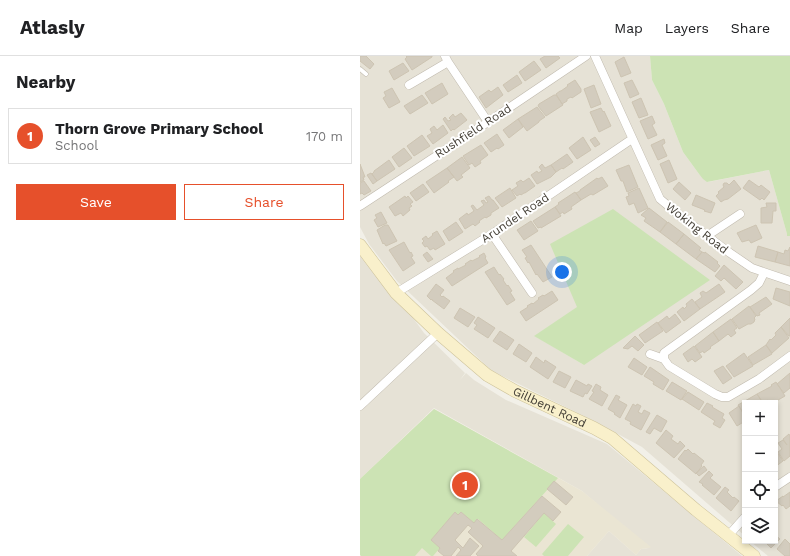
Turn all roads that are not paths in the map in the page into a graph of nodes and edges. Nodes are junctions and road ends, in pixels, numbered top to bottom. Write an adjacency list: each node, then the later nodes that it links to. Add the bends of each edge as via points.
1 (586, 56): 7 (street, Rushfield Road)
2 (595, 56): 8 (street, Woking Road)
3 (446, 59): 6 (street); 7 (street)
4 (360, 69): 5 (lane)
5 (366, 74)
6 (409, 85)
7 (488, 122): 9 (street, Rushfield Road)
8 (632, 139): 11 (street, Arundel Road); 12 (street, Woking Road, via 660,199)
9 (360, 206)
10 (740, 214): 12 (street)
11 (492, 234): 16 (street, Arundel Road); 17 (street)
12 (707, 236): 14 (street, Woking Road, via 752,268)
13 (361, 247): 16 (street, Gillbent Road)
14 (764, 273): 15 (street, Woking Road); 21 (street, via 759,283 751,290 664,353)
15 (790, 281)
16 (396, 293): 18 (street, Gillbent Road)
17 (532, 293)
18 (438, 332): 22 (street); 26 (street, Gillbent Road, via 487,375 514,391 612,438)
19 (650, 354): 21 (street)
20 (790, 356): 21 (street, via 759,380 728,397 722,397 669,366)
21 (664, 359)
22 (360, 406)
23 (790, 476): 24 (street)
24 (778, 485)
25 (742, 520): 26 (street)
26 (728, 536): 27 (street, Gillbent Road)
27 (754, 556)

